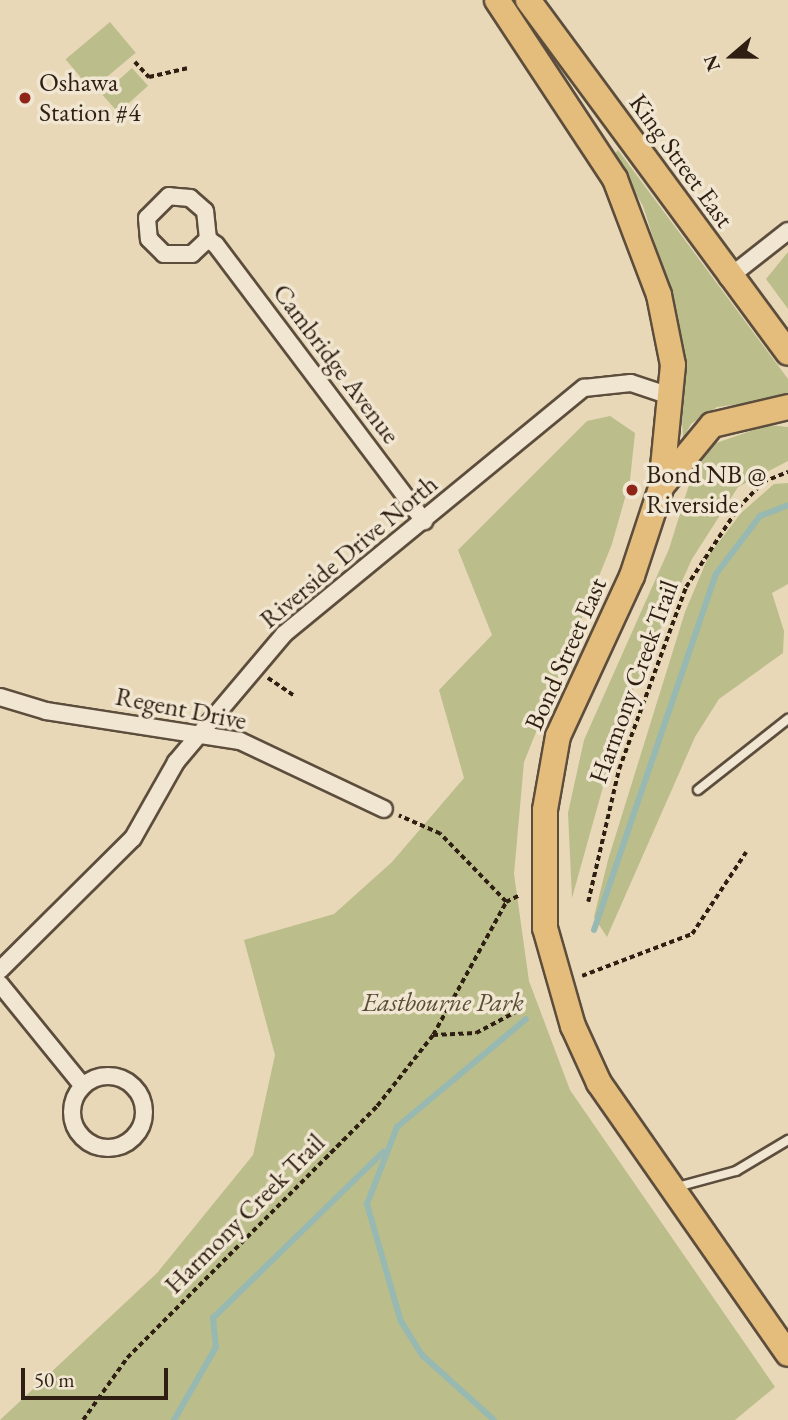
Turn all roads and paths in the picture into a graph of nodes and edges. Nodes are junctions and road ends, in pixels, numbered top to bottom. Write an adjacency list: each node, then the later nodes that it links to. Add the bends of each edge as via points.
1 (497, 0): 9 (main road, Bond Street East, via 615,179 662,306)
2 (528, 0): 7 (main road, King Street East)
3 (135, 62): 4 (path, via 149,78)
4 (187, 68)
5 (788, 231): 7 (street)
6 (208, 239): 13 (street, Cambridge Avenue)
7 (728, 278): 8 (main road, King Street East)
8 (788, 354)
9 (673, 397): 12 (main road, Bond Street East); 13 (street, Riverside Drive North, via 631,383 584,388)
10 (788, 407): 12 (main road, via 712,425 690,444)
11 (788, 472): 24 (path, Harmony Creek Trail, via 763,482 738,508 686,587 619,769)
12 (662, 488): 32 (main road, Bond Street East, via 632,576 558,736 541,876 545,928 573,1026 599,1083)
13 (424, 521): 14 (street, Riverside Drive North, via 284,634)
14 (255, 670): 15 (path); 18 (street, Riverside Drive North)
15 (295, 696)
16 (0, 697): 18 (street, Regent Drive, via 46,711)
17 (788, 719): 19 (lane)
18 (202, 733): 20 (street, Regent Drive, via 240,741); 25 (street, Riverside Drive North, via 176,762 133,838)
19 (698, 790)
20 (384, 809): 23 (path, via 440,834)
21 (746, 852): 26 (path, via 692,934 639,960)
22 (520, 895): 23 (path)
23 (506, 902): 29 (path, Harmony Creek Trail)
24 (588, 902)
25 (0, 970)
26 (580, 976)
27 (0, 984): 30 (street)
28 (523, 1008): 29 (path, via 476,1034)
29 (433, 1035): 34 (path, Harmony Creek Trail, via 350,1137 127,1358)
30 (82, 1085): 30 (street, via 72,1111 78,1133 97,1147 132,1140 144,1108 134,1087 112,1076)
31 (788, 1140): 32 (lane, via 736,1171)
32 (671, 1188): 33 (main road, Bond Street East)
33 (788, 1354)
34 (83, 1420)

